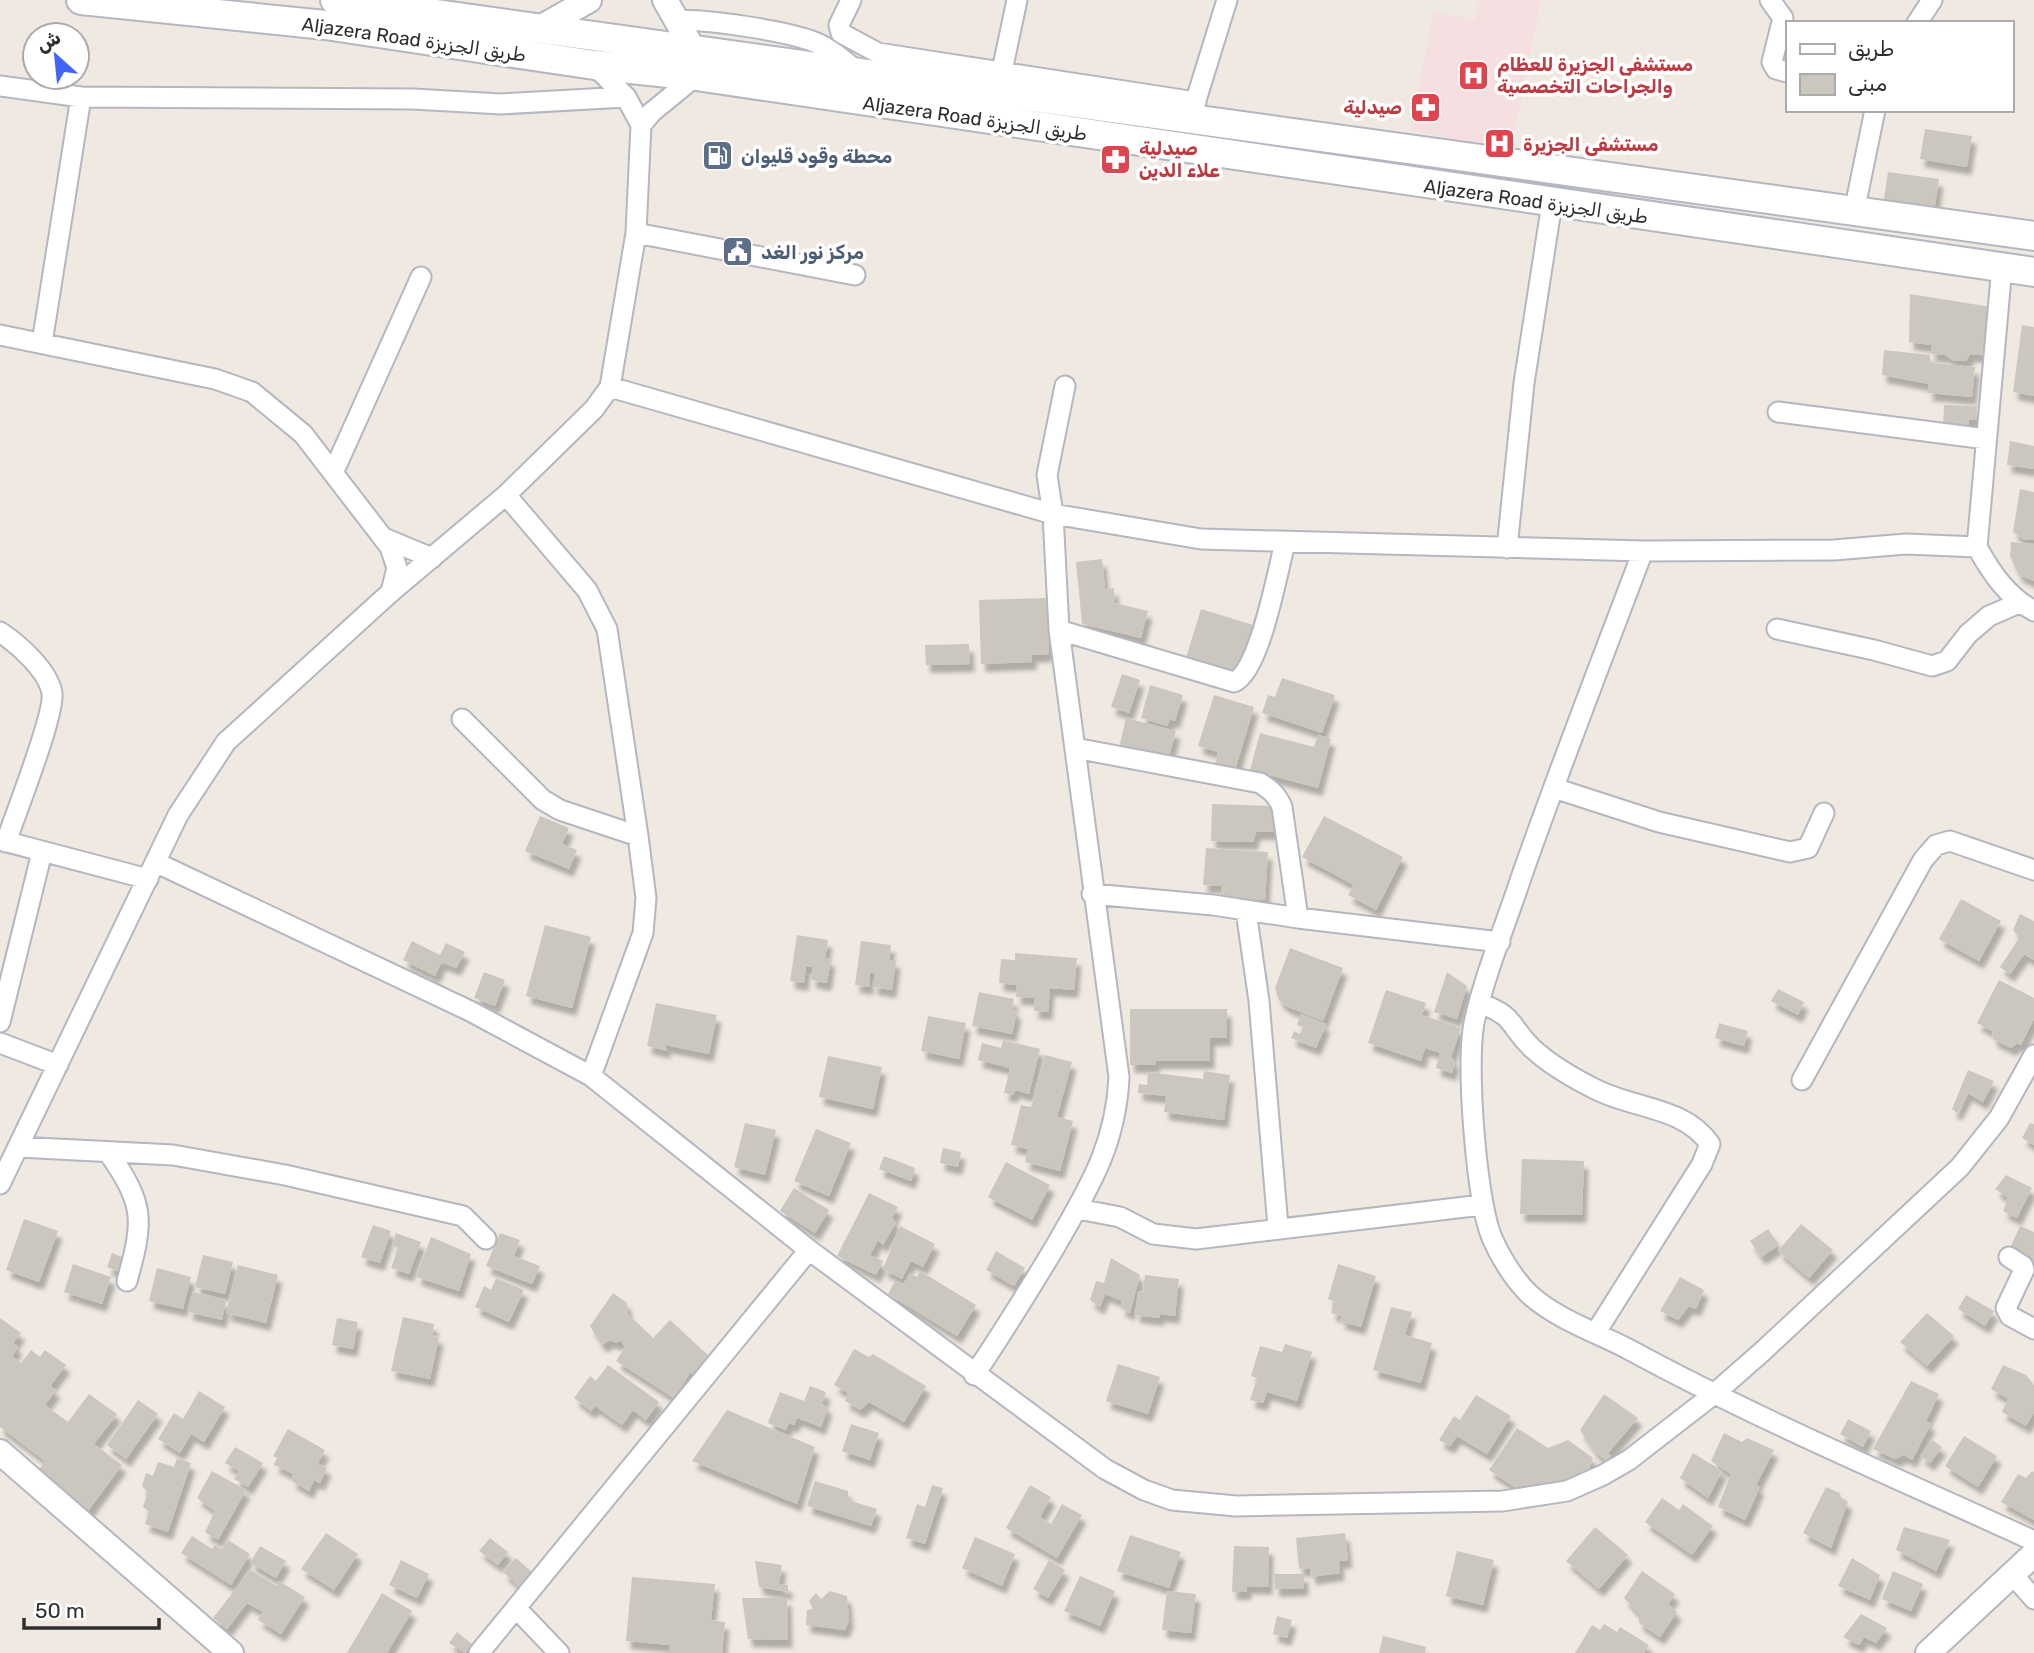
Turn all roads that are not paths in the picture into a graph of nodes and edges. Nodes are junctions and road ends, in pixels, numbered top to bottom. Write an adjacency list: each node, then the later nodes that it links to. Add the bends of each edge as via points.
1 (81, 0): 14 (main road, Aljazera Road طريق الجزيزة, via 325,25)
2 (335, 0): 12 (main road, Aljazera Road طريق الجزيزة)
3 (589, 0): 12 (street)
4 (665, 0): 11 (street)
5 (851, 0): 15 (street, via 839,25 841,33)
6 (1017, 0): 18 (street)
7 (1227, 0): 22 (street)
8 (1770, 0): 16 (street, via 1783,18 1772,62)
9 (1932, 0): 10 (street)
10 (1918, 21)
11 (677, 22): 13 (street); 17 (street, via 701,20 809,40 839,55)
12 (542, 27): 13 (main road, Aljazera Road طريق الجزيزة)
13 (694, 63): 14 (main road, Aljazera Road طريق الجزيزة); 17 (main road, Aljazera Road طريق الجزيزة); 24 (street); 25 (main road, Aljazera Road طريق الجزيزة)
14 (594, 65): 21 (street)
15 (894, 67): 17 (main road, Aljazera Road طريق الجزيزة); 18 (main road, Aljazera Road طريق الجزيزة)
16 (1786, 72)
17 (860, 74)
18 (1000, 83): 22 (main road, Aljazera Road طريق الجزيزة)
19 (0, 86): 20 (street)
20 (81, 97): 21 (street, via 413,99 501,104); 34 (street)
21 (626, 97): 24 (street)
22 (1193, 111): 26 (main road, Aljazera Road طريق الجزيزة)
23 (1875, 112): 26 (street)
24 (640, 125): 27 (street)
25 (1552, 203): 29 (main road, Aljazera Road طريق الجزيزة); 45 (street, via 1524,383)
26 (1854, 212): 28 (main road, Aljazera Road طريق الجزيزة)
27 (636, 233): 31 (street); 36 (street)
28 (2034, 236)
29 (2002, 266): 30 (main road, Aljazera Road طريق الجزيزة); 38 (street)
30 (2034, 272)
31 (855, 275)
32 (421, 277): 39 (street)
33 (0, 335): 34 (street)
34 (42, 343): 39 (street, via 215,379 252,392 303,434)
35 (1065, 386): 41 (street, via 1047,475)
36 (610, 387): 40 (street, via 594,409); 41 (street)
37 (1778, 412): 38 (street)
38 (1986, 439): 44 (street)
39 (333, 473): 42 (street)
40 (506, 495): 47 (street); 57 (street, via 587,590 607,629)
41 (1053, 514): 43 (street, via 1202,539); 51 (street)
42 (384, 538): 47 (street); 48 (street, via 397,568)
43 (1285, 543): 45 (street); 51 (street, via 1257,651 1248,671 1234,682)
44 (1977, 547): 46 (street, via 1906,544 1834,550); 49 (street, via 1993,576)
45 (1507, 548): 46 (street)
46 (1643, 551): 55 (street)
47 (432, 558): 48 (street)
48 (391, 592): 61 (street, via 226,742 178,815)
49 (2026, 607): 50 (street, via 1989,616 1947,661 1933,666)
50 (1777, 629)
51 (1059, 630): 54 (street)
52 (0, 632): 58 (street, via 40,671 52,694)
53 (463, 719): 57 (street, via 543,800 559,810)
54 (1075, 748): 62 (street); 64 (street, via 1260,783 1269,789 1282,807)
55 (1554, 788): 56 (street, via 1659,821 1790,852 1808,848); 65 (street)
56 (1825, 813)
57 (638, 835): 71 (street, via 646,898 643,933)
58 (3, 841): 59 (street)
59 (42, 852): 61 (street); 67 (street)
60 (2034, 870): 72 (street, via 1950,841 1936,845 1923,860)
61 (152, 871): 70 (street); 71 (street, via 470,1011)
62 (1092, 894): 63 (street); 77 (street, via 1119,1077 1118,1104 1104,1157)
63 (1246, 911): 64 (street); 78 (street, via 1259,1001)
64 (1298, 918): 65 (street)
65 (1500, 942): 66 (street)
66 (1480, 1003): 76 (street, via 1472,1037 1472,1096); 84 (street, via 1504,1012 1530,1047 1596,1090 1675,1116 1699,1128 1710,1144 1702,1164)
67 (0, 1022)
68 (0, 1043): 70 (street)
69 (2034, 1055): 86 (street, via 1999,1118 1960,1167)
70 (58, 1065): 73 (street)
71 (591, 1076): 80 (street)
72 (1802, 1080)
73 (18, 1147): 74 (street); 75 (street)
74 (108, 1152): 79 (street, via 173,1155 463,1216); 82 (street, via 129,1181 139,1208 139,1234)
75 (0, 1184)
76 (1482, 1205): 78 (street); 84 (street, via 1507,1267 1531,1295)
77 (1078, 1209): 78 (street, via 1120,1217 1153,1234 1174,1238); 85 (street)
78 (1278, 1227)
79 (485, 1239)
80 (809, 1250): 85 (street); 92 (street)
81 (2009, 1257): 83 (street, via 2024,1270 2006,1308 2010,1316)
82 (127, 1281)
83 (2034, 1329)
84 (1596, 1332): 86 (street)
85 (974, 1375): 86 (street, via 1105,1469 1144,1490 1172,1500 1236,1506 1503,1501 1567,1491 1629,1460)
86 (1714, 1394): 88 (street)
87 (0, 1452): 93 (street)
88 (2034, 1541)
89 (2034, 1554): 90 (street)
90 (2013, 1575): 91 (street); 96 (street)
91 (2034, 1599)
92 (516, 1608): 94 (street); 95 (street)
93 (231, 1653)
94 (479, 1653)
95 (559, 1653)
96 (1928, 1653)

